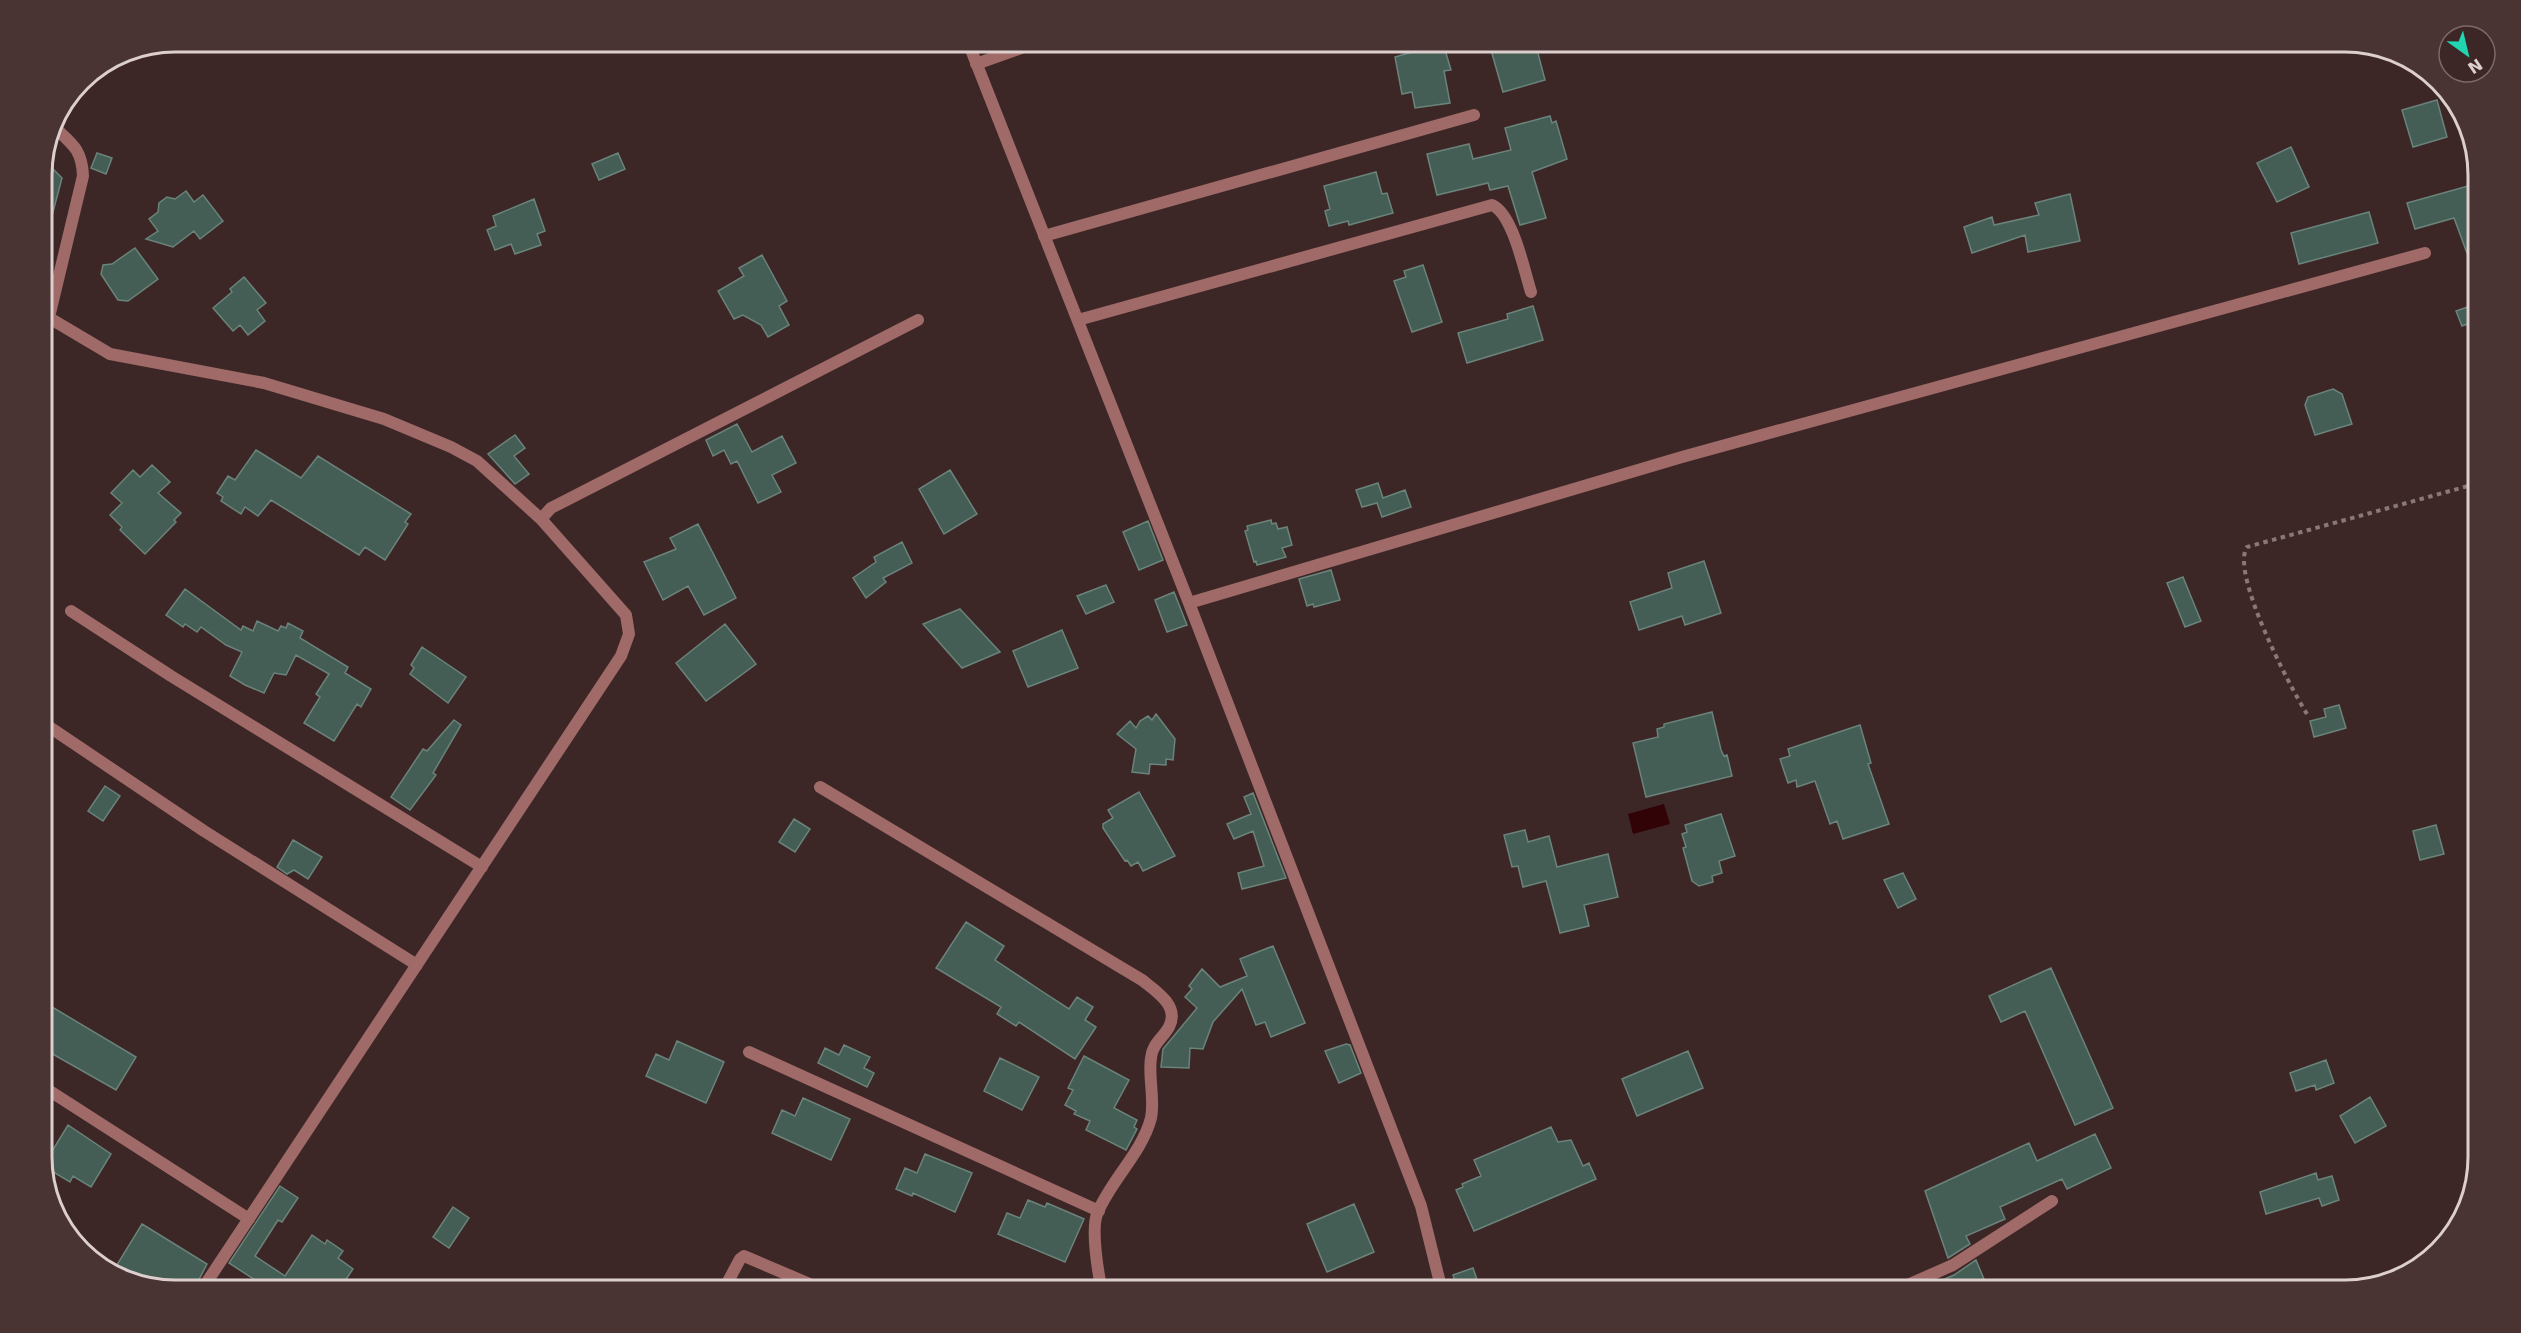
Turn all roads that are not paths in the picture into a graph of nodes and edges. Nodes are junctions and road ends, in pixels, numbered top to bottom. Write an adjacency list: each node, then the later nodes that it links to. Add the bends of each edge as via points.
1 (972, 53): 3 (street)
2 (1008, 53): 3 (street)
3 (976, 64): 6 (street)
4 (1474, 115): 6 (street)
5 (60, 133): 9 (street, via 82,158 83,176)
6 (1044, 236): 11 (street)
7 (2425, 253): 14 (street, via 1682,457)
8 (1531, 292): 11 (street, via 1508,224 1499,208 1492,205)
9 (53, 301)
10 (918, 320): 13 (street, via 551,508)
11 (1078, 320): 14 (street)
12 (53, 323): 13 (street, via 110,354 264,383 384,419 477,461)
13 (541, 519): 18 (street, via 626,615 629,633 621,657)
14 (1189, 603): 29 (street, via 1421,1206)
15 (71, 611): 18 (street)
16 (53, 729): 19 (street, via 204,831)
17 (820, 787): 23 (street, via 1162,995 1172,1017 1151,1058 1151,1118)
18 (482, 867): 19 (street)
19 (417, 965): 24 (street)
20 (749, 1052): 23 (street)
21 (53, 1093): 24 (street)
22 (2052, 1201): 30 (street, via 1953,1265)
23 (1099, 1211): 28 (street, via 1095,1233)
24 (249, 1219): 25 (street)
25 (208, 1280)
26 (729, 1280): 27 (street, via 744,1256)
27 (800, 1280)
28 (1101, 1280)
29 (1439, 1280)
30 (1919, 1280)

